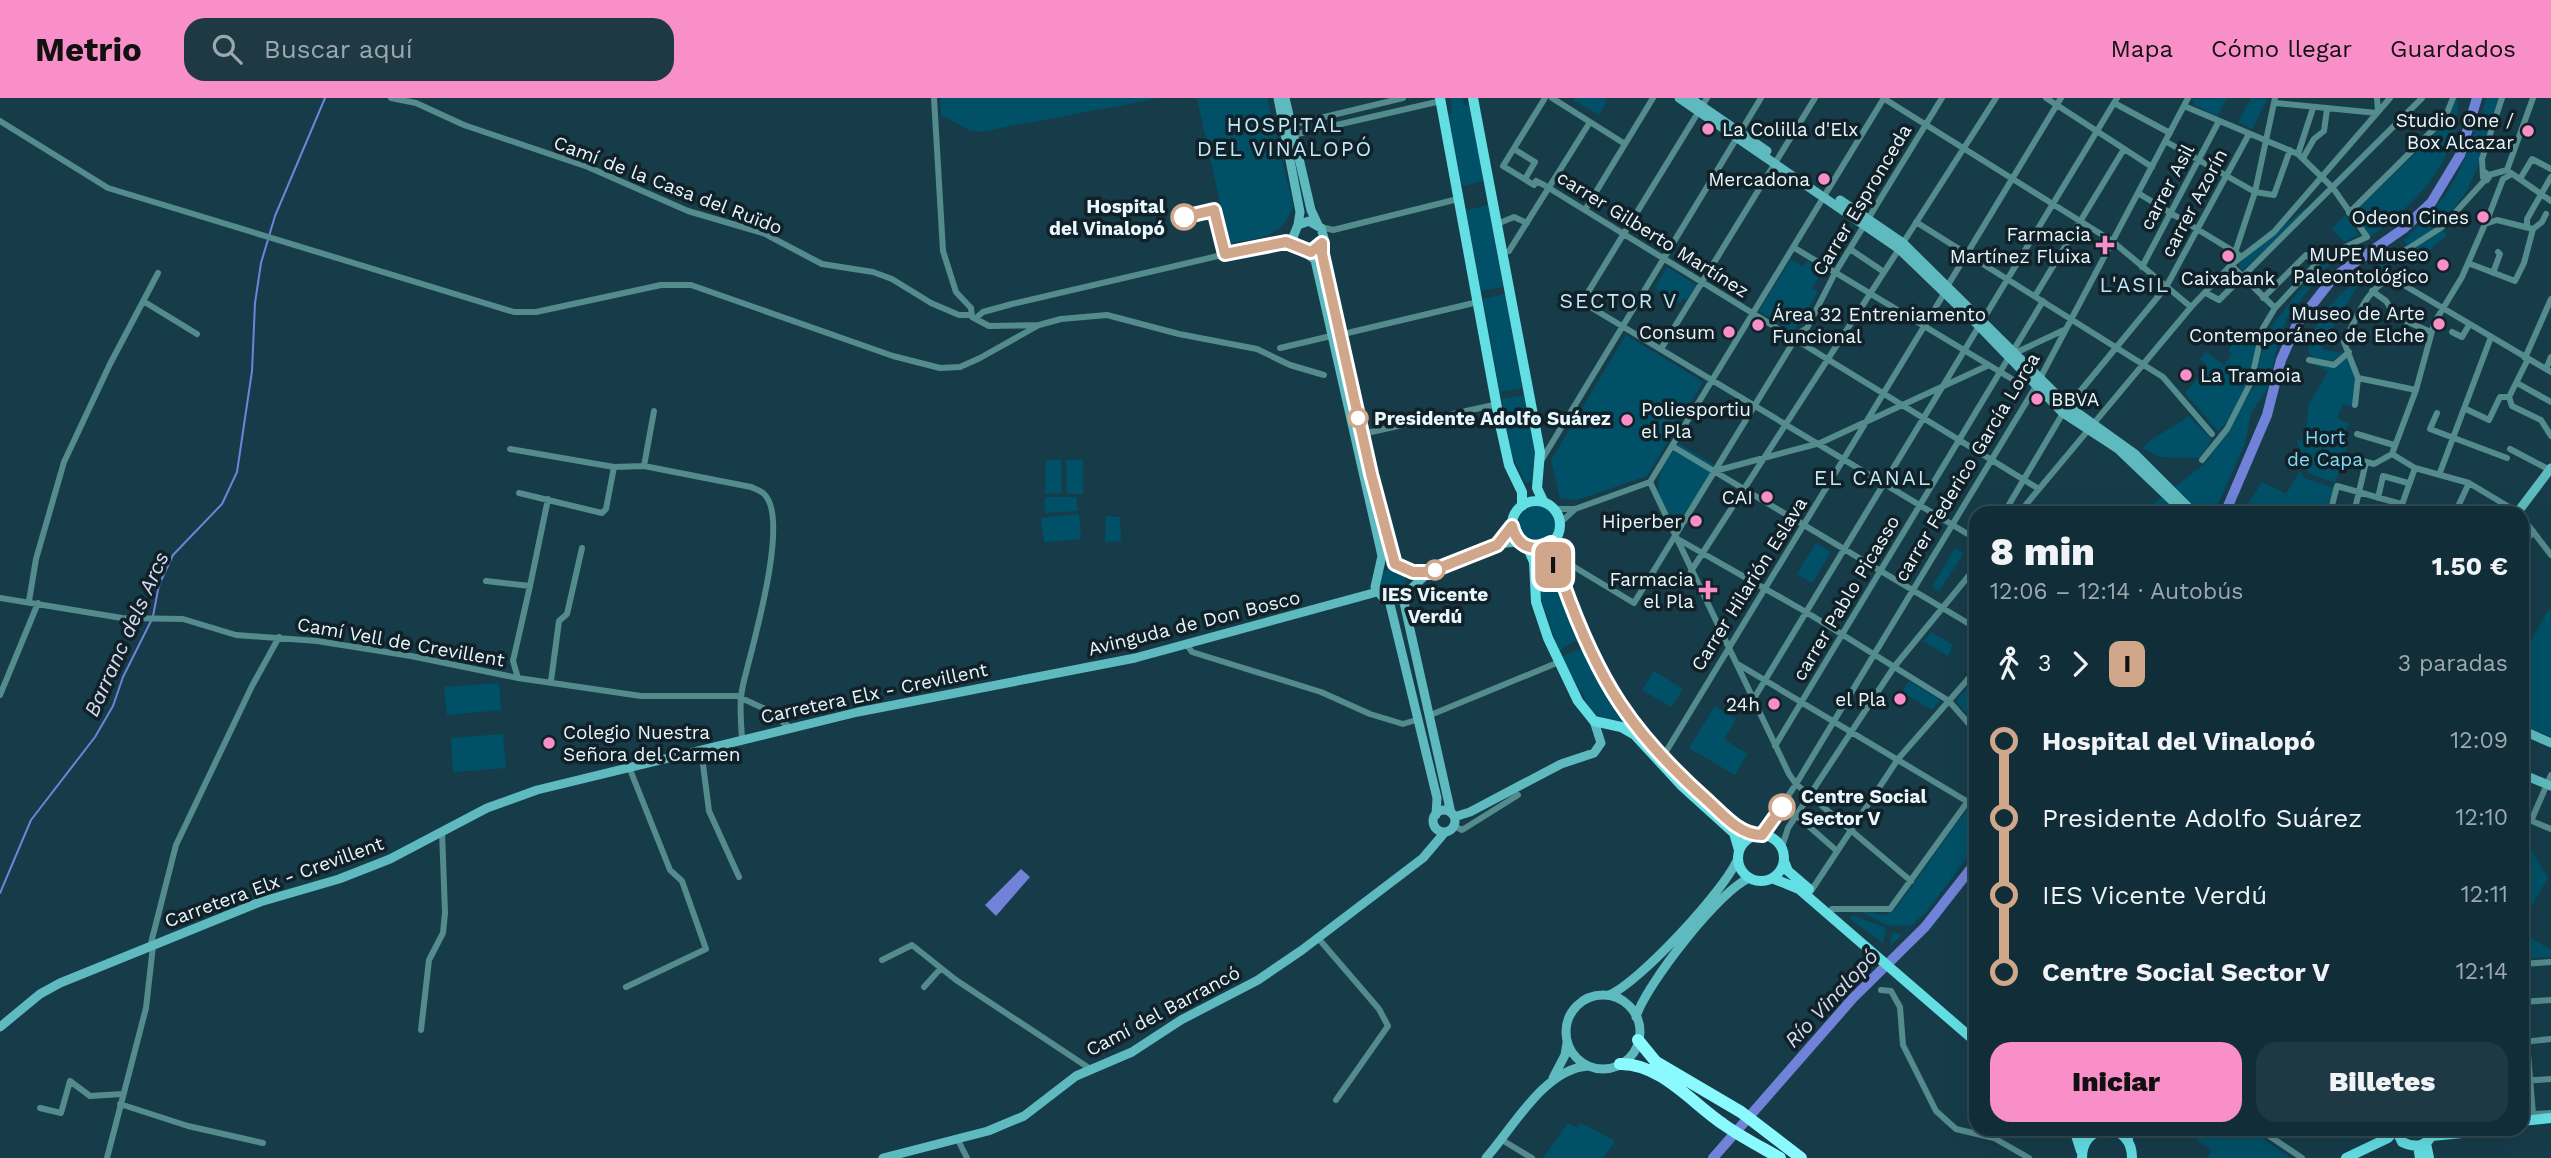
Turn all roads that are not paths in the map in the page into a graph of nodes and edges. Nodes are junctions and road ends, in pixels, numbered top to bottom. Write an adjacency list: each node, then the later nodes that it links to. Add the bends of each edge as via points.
1 (391, 98): 132 (street, Camí de la Casa del Ruïdo, via 416,103 464,125 588,167 688,211 763,233 822,264 892,279 959,315)
2 (934, 98): 132 (street, via 943,251 956,292)
3 (1278, 98): 86 (main road, via 1300,212)
4 (1285, 98): 39 (main road)
5 (1403, 98): 39 (street)
6 (1473, 98): 83 (main road)
7 (1545, 98): 48 (street)
8 (1552, 98): 37 (street)
9 (1653, 98): 46 (street)
10 (1679, 98): 30 (main road)
11 (1690, 98): 30 (main road)
12 (1761, 98): 43 (street)
13 (1815, 98): 53 (street)
14 (1883, 98): 38 (street); 68 (street)
15 (1942, 98): 38 (street, Carrer Espronceda)
16 (1996, 98): 47 (street)
17 (2046, 98): 28 (street)
18 (2188, 98): 31 (street, carrer Federico García Lorca)
19 (2378, 98): 24 (street); 34 (street)
20 (2422, 98): 65 (street)
21 (2453, 98): 77 (street, via 2445,118)
22 (2502, 98): 57 (street)
23 (1441, 99): 39 (street); 70 (main road)
24 (2389, 99): 34 (street)
25 (2532, 99): 56 (street)
26 (2115, 100): 40 (street); 41 (street)
27 (2275, 100): 29 (street); 45 (street)
28 (2059, 101): 40 (street); 62 (street, Carrer Hilarión Eslava)
29 (2291, 101): 32 (street)
30 (1703, 105): 43 (main road); 90 (street)
31 (2184, 106): 36 (street); 41 (street, carrer Federico García Lorca)
32 (2313, 108): 33 (street); 51 (street)
33 (2327, 109): 34 (street); 51 (street, via 2324,131)
34 (2378, 113): 59 (street)
35 (0, 121): 136 (street, via 108,188 523,313 662,285 691,285 940,368 980,358)
36 (2219, 121): 42 (street); 52 (street, carrer Asil)
37 (1590, 122): 46 (street); 64 (street)
38 (1926, 125): 47 (street); 80 (street, Carrer Espronceda)
39 (1292, 130): 85 (main road)
40 (2097, 131): 49 (street); 73 (street)
41 (2170, 132): 44 (street, carrer Federico García Lorca)
42 (2249, 134): 45 (street); 58 (street, carrer Azorín)
43 (1738, 135): 53 (main road); 105 (street)
44 (2165, 141): 52 (street); 54 (street, carrer Federico García Lorca)
45 (2267, 142): 50 (street); 66 (street)
46 (1625, 144): 75 (street)
47 (1964, 148): 62 (street); 81 (street)
48 (1514, 149): 61 (street, via 1535,162); 61 (street, carrer Gilberto Martínez, via 1503,166)
49 (2124, 149): 54 (street); 79 (street)
50 (2290, 150): 51 (street); 66 (street, via 2274,195)
51 (2300, 156): 59 (street)
52 (2199, 160): 58 (street); 76 (street, carrer Asil)
53 (1777, 162): 68 (main road); 116 (street)
54 (2152, 167): 67 (street, carrer Federico García Lorca)
55 (2551, 169): 63 (street, via 2532,159)
56 (2509, 172): 57 (street); 63 (street); 84 (street)
57 (2485, 175): 98 (street, via 2442,228)
58 (2226, 176): 66 (street); 88 (street, carrer Azorín)
59 (2322, 176): 65 (street); 71 (street)
60 (2551, 177): 69 (street)
61 (1525, 179): 64 (street, carrer Gilberto Martínez)
62 (2012, 179): 73 (street); 104 (street, Carrer Hilarión Eslava)
63 (2520, 179): 69 (street)
64 (1546, 187): 75 (street, carrer Gilberto Martínez); 82 (street)
65 (2333, 188): 74 (street); 77 (street)
66 (2255, 192): 103 (street)
67 (2138, 193): 76 (street); 91 (street, carrer Federico García Lorca)
68 (1825, 194): 80 (main road); 96 (street)
69 (2541, 195): 72 (street); 87 (street, via 2527,219)
70 (1458, 199): 89 (street); 127 (main road)
71 (2303, 200): 74 (street); 106 (street)
72 (2551, 201)
73 (2053, 204): 79 (street); 115 (street)
74 (2313, 209): 114 (street)
75 (1585, 210): 90 (street, carrer Gilberto Martínez)
76 (2171, 213): 88 (street); 109 (street, carrer Asil)
77 (2349, 213): 101 (street, via 2367,237)
78 (2546, 214): 87 (street)
79 (2080, 221): 91 (street); 122 (street)
80 (1866, 222): 95 (main road); 97 (street, Carrer Espronceda)
81 (1916, 222): 95 (street); 104 (street)
82 (1527, 223): 83 (street, via 1514,216); 100 (street)
83 (1497, 224): 203 (main road)
84 (2485, 224): 87 (street, via 2491,220); 107 (street)
85 (1319, 226): 86 (main road, via 1309,221); 89 (street); 92 (main road)
86 (1297, 227): 93 (street); 94 (main road)
87 (2530, 228): 113 (street, via 2524,263 2515,281)
88 (2197, 229): 103 (street); 117 (street, carrer Azorín)
89 (1333, 230): 92 (street)
90 (1624, 234): 105 (street, carrer Gilberto Martínez); 137 (street, via 1583,302)
91 (2112, 241): 109 (street); 134 (street, carrer Federico García Lorca)
92 (1323, 242): 99 (main road); 144 (main road)
93 (1280, 243): 94 (street); 131 (street)
94 (1295, 244): 99 (main road)
95 (1901, 246): 111 (street); 118 (main road)
96 (1793, 247): 112 (street); 133 (street)
97 (1850, 249): 111 (street); 112 (street, Carrer Espronceda)
98 (2406, 250)
99 (1307, 251): 144 (main road, via 1315,260)
100 (1509, 251)
101 (2334, 252)
102 (2498, 252): 113 (street)
103 (2235, 253): 106 (street); 108 (street)
104 (1967, 254): 115 (street); 118 (street, Carrer Hilarión Eslava)
105 (1663, 258): 116 (street, carrer Gilberto Martínez); 137 (street)
106 (2243, 258): 108 (street)
107 (2468, 263): 113 (street); 130 (street)
108 (2231, 265): 114 (street); 120 (street)
109 (2142, 267): 117 (street)
110 (158, 272): 125 (street)
111 (1884, 272): 121 (street)
112 (1835, 273): 121 (street); 146 (street, Carrer Espronceda, via 1807,328)
113 (2493, 273)
114 (2242, 278): 120 (street, via 2219,300); 123 (street)
115 (2007, 279): 122 (street); 135 (street)
116 (1702, 283): 133 (street, carrer Gilberto Martínez); 149 (street)
117 (2166, 287): 128 (street); 147 (street, carrer Azorín)
118 (1947, 288): 135 (main road); 140 (street, Carrer Hilarión Eslava)
119 (2372, 291): 130 (street, via 2396,278); 138 (street, via 2396,317); 151 (street, via 2344,342)
120 (2206, 293): 128 (street)
121 (1870, 294): 140 (street); 155 (street)
122 (2035, 296): 126 (street)
123 (2263, 298): 129 (street); 129 (street, via 2310,255 2317,265)
124 (2551, 299): 154 (street)
125 (143, 301): 143 (street); 270 (street, via 64,462)
126 (2043, 301): 134 (street); 152 (street, carrer Pablo Picasso)
127 (1478, 303): 144 (street); 172 (main road)
128 (2191, 307): 157 (street)
129 (2275, 308): 201 (street, via 2262,330 2251,382 2227,429)
130 (2444, 309): 138 (street); 139 (street)
131 (983, 312): 132 (street); 132 (street, via 979,306)
132 (973, 314): 136 (street, Camí de la Casa del Ruïdo, via 989,326)
133 (1753, 314): 146 (street, carrer Gilberto Martínez); 163 (street)
134 (2071, 319): 141 (street, carrer Federico García Lorca); 147 (street)
135 (1981, 322): 150 (street); 152 (main road)
136 (1039, 324): 161 (street, Camí de la Casa del Ruïdo, via 1107,315 1257,349)
137 (1622, 325): 149 (street); 203 (street)
138 (2434, 325): 168 (street)
139 (2469, 325): 142 (street, via 2462,337); 145 (street)
140 (1924, 327): 150 (street); 169 (street, Carrer Hilarión Eslava)
141 (2066, 329): 152 (street); 165 (street, carrer Federico García Lorca)
142 (2452, 332)
143 (197, 334)
144 (1335, 335): 148 (street); 184 (main road); 258 (main road, via 1382,556)
145 (2491, 337): 154 (street); 176 (street)
146 (1795, 340): 155 (street, carrer Gilberto Martínez); 173 (street, Carrer Espronceda)
147 (2116, 347): 157 (street); 177 (street, carrer Azorín)
148 (1280, 348)
149 (1661, 349): 163 (street)
150 (1964, 351): 158 (street); 167 (street)
151 (2349, 352): 156 (street, via 2334,365); 162 (street)
152 (2012, 354): 160 (street, carrer Pablo Picasso); 165 (main road)
153 (2551, 357): 159 (street)
154 (2527, 359): 159 (street); 166 (street)
155 (1828, 360): 169 (street, carrer Gilberto Martínez); 182 (street)
156 (2309, 360)
157 (2143, 364): 183 (street); 185 (street, via 2163,377)
158 (1987, 366): 160 (street); 167 (street)
159 (2548, 371)
160 (2000, 372): 164 (street); 189 (street, carrer Pablo Picasso)
161 (1324, 375)
162 (2358, 378): 168 (street); 175 (street)
163 (1713, 379): 173 (street); 192 (street)
164 (2017, 382)
165 (2038, 382): 177 (main road); 200 (street, carrer Federico García Lorca)
166 (2517, 383): 170 (street); 171 (street)
167 (1943, 386): 174 (street); 180 (street)
168 (2416, 390): 191 (street)
169 (1884, 394): 174 (street, carrer Gilberto Martínez); 181 (street, Carrer Hilarión Eslava)
170 (2509, 397): 176 (street, via 2500,397 2490,419); 187 (street, via 2512,406 2541,420)
171 (2551, 402)
172 (1498, 404): 184 (street); 225 (main road)
173 (1755, 405): 182 (street); 208 (street, Carrer Espronceda)
174 (1902, 405): 180 (street, carrer Gilberto Martínez); 181 (street)
175 (2356, 405)
176 (2466, 409): 188 (street)
177 (2065, 410): 183 (main road); 211 (street, carrer Azorín)
178 (654, 411): 204 (street)
179 (2437, 414): 188 (street, via 2430,429)
180 (1923, 418): 189 (street, carrer Gilberto Martínez); 213 (street)
181 (1867, 422): 190 (street); 199 (street, Carrer Hilarión Eslava)
182 (1787, 423): 190 (street); 197 (street)
183 (2091, 426): 210 (main road); 217 (street)
184 (1362, 434): 254 (main road)
185 (2212, 434)
186 (2357, 434): 191 (street)
187 (2551, 436)
188 (2454, 438): 198 (street); 209 (street)
189 (1959, 440): 200 (street, carrer Gilberto Martínez); 224 (street, carrer Pablo Picasso)
190 (1819, 443): 197 (street); 199 (street)
191 (2394, 445): 195 (street)
192 (1672, 446): 208 (street); 212 (street)
193 (510, 449): 205 (street)
194 (2510, 449): 207 (street)
195 (2392, 454): 202 (street, via 2374,464); 206 (street)
196 (2348, 457): 202 (street)
197 (1765, 458): 208 (street); 216 (street)
198 (2507, 458)
199 (1844, 459): 213 (street); 239 (street, Carrer Hilarión Eslava)
200 (1991, 460): 211 (street, carrer Gilberto Martínez); 240 (street, carrer Federico García Lorca)
201 (2202, 460)
202 (2366, 462): 219 (street)
203 (1540, 463): 222 (main road, via 1537,488)
204 (644, 466): 205 (street); 289 (street, via 751,487 765,494 771,507 774,527 759,629)
205 (614, 467): 221 (street, via 602,513)
206 (2415, 468): 209 (street); 215 (street)
207 (2550, 469): 235 (main road)
208 (1715, 471): 216 (street); 245 (street, Carrer Espronceda)
209 (2440, 475): 214 (street)
210 (2156, 478): 228 (main road); 229 (main road)
211 (2023, 480): 217 (street, carrer Gilberto Martínez); 226 (street, carrer Azorín)
212 (1650, 482): 237 (street); 245 (street)
213 (1884, 483): 224 (street); 251 (street)
214 (2469, 483): 233 (street); 234 (street)
215 (2408, 484): 220 (street, via 2383,476); 223 (street)
216 (1745, 489): 239 (street); 252 (street)
217 (2039, 489): 227 (street)
218 (519, 493): 221 (street)
219 (2359, 493): 220 (street); 230 (street, via 2337,486); 231 (street)
220 (2378, 498): 223 (street)
221 (548, 499): 263 (street)
222 (1543, 501): 225 (main road); 236 (main road)
223 (2401, 504): 232 (street)
224 (1920, 505): 240 (street); 257 (street, carrer Pablo Picasso)
225 (1522, 506): 241 (main road)
226 (2008, 506)
227 (2025, 506)
228 (2179, 506)
229 (2186, 506)
230 (2332, 506)
231 (2356, 506)
232 (2405, 506)
233 (2458, 506)
234 (2507, 506)
235 (2524, 506)
236 (1554, 509): 237 (street); 238 (main road)
237 (1575, 509): 238 (street)
238 (1560, 523): 247 (main road)
239 (1805, 525): 251 (street); 264 (street, Carrer Hilarión Eslava)
240 (1952, 525): 244 (street); 265 (street, carrer Federico García Lorca)
241 (1512, 526): 248 (main road); 249 (main road)
242 (2529, 526): 243 (street)
243 (2533, 531): 246 (street); 253 (street)
244 (1969, 534)
245 (1674, 537): 252 (street); 255 (street, Carrer Espronceda, via 1634,603); 259 (street)
246 (2529, 537)
247 (1551, 543): 249 (main road, via 1541,548); 323 (main road, via 1554,565 1581,636 1613,696 1694,789 1739,828)
248 (1497, 545): 249 (main road); 260 (main road)
249 (1524, 545): 280 (main road, via 1534,562 1535,602)
250 (582, 548): 286 (street, via 567,614 559,621)
251 (1845, 548): 257 (street); 273 (street)
252 (1704, 552): 259 (street); 264 (street)
253 (2551, 555)
254 (1395, 564): 256 (main road); 258 (main road)
255 (1572, 565)
256 (1405, 569): 260 (main road); 267 (main road, via 1411,579)
257 (1881, 570): 265 (street); 275 (street, carrer Pablo Picasso)
258 (1378, 571): 266 (main road, via 1374,581)
259 (1691, 571): 278 (street)
260 (1429, 572): 267 (main road)
261 (1969, 575): 272 (street)
262 (485, 581): 263 (street)
263 (530, 586): 283 (street, via 513,660)
264 (1764, 589): 273 (street); 278 (street, Carrer Hilarión Eslava)
265 (1913, 590): 272 (street); 279 (street, carrer Federico García Lorca)
266 (1377, 592): 269 (main road); 277 (main road, Avinguda de Don Bosco)
267 (1406, 594): 269 (main road); 293 (main road)
268 (0, 598): 270 (street, Camí Vell de Crevillent)
269 (1389, 600): 293 (main road)
270 (29, 601): 271 (street, Camí Vell de Crevillent)
271 (38, 603): 276 (street, Camí Vell de Crevillent, via 122,618 183,619 236,635); 288 (street)
272 (1942, 608): 274 (street); 282 (street)
273 (1806, 612): 275 (street); 285 (street)
274 (1969, 624)
275 (1842, 635): 279 (street); 291 (street, carrer Pablo Picasso)
276 (279, 637): 283 (street, Camí Vell de Crevillent, via 411,656); 335 (street, via 176,845)
277 (1187, 645): 287 (main road, Avinguda de Don Bosco); 293 (street, via 1192,652 1321,692 1370,714 1403,724)
278 (1728, 648): 281 (street); 304 (street, Carrer Hilarión Eslava)
279 (1874, 654): 282 (street); 294 (street, carrer Federico García Lorca)
280 (1559, 662): 293 (street); 295 (main road, via 1578,701)
281 (1736, 663): 285 (street); 290 (street)
282 (1894, 667): 292 (street); 298 (street)
283 (518, 678): 286 (street, Camí Vell de Crevillent)
284 (1969, 678): 292 (street)
285 (1766, 679): 290 (street); 291 (street)
286 (551, 681): 289 (street, Camí Vell de Crevillent, via 641,696)
287 (1018, 681): 297 (main road, Carretera Elx - Crevillent)
288 (0, 695)
289 (741, 697): 297 (street, Camí Vell de Crevillent); 300 (street)
290 (1753, 701): 302 (street)
291 (1802, 701): 294 (street); 302 (street, carrer Pablo Picasso)
292 (1949, 701): 296 (street); 305 (street)
293 (1424, 717): 314 (main road); 318 (main road)
294 (1834, 720): 298 (street); 309 (street, carrer Federico García Lorca)
295 (1594, 721): 318 (main road, via 1601,736 1599,748); 326 (main road, via 1635,735 1734,833)
296 (1969, 724)
297 (791, 728): 300 (main road, Carretera Elx - Crevillent)
298 (1852, 730): 305 (street); 312 (street)
299 (2529, 733): 301 (main road)
300 (742, 738): 303 (main road, Carretera Elx - Crevillent)
301 (2551, 743)
302 (1775, 746): 309 (street)
303 (701, 749): 306 (main road, Carretera Elx - Crevillent); 328 (street, via 709,811)
304 (1667, 750)
305 (1898, 759): 313 (street); 321 (street)
306 (629, 767): 322 (main road, Carretera Elx - Crevillent, via 506,800); 342 (street, via 670,870 682,881 706,949)
307 (2551, 775): 310 (street)
308 (2529, 777): 310 (main road)
309 (1796, 785): 312 (street); 316 (street, carrer Federico García Lorca)
310 (2549, 786): 317 (street)
311 (1518, 794): 318 (street, via 1462,830)
312 (1810, 796): 315 (street); 321 (street)
313 (1968, 802): 331 (street)
314 (1436, 815): 318 (main road); 318 (main road, via 1444,810)
315 (1797, 816): 319 (street); 325 (street)
316 (1774, 819): 319 (street); 323 (street, carrer Federico García Lorca)
317 (2531, 821): 320 (street)
318 (1448, 823): 334 (main road, Camí del Barrancó, via 1423,858)
319 (1788, 828): 324 (street)
320 (2551, 829)
321 (1850, 830): 325 (street); 331 (street)
322 (442, 831): 335 (main road, Carretera Elx - Crevillent, via 365,870 260,902); 351 (street, via 443,933 429,960)
323 (1759, 835): 324 (main road); 326 (main road, via 1746,840)
324 (1782, 847): 327 (main road)
325 (1837, 851): 332 (street)
326 (1738, 854): 329 (main road, via 1741,870); 345 (main road, via 1728,876 1651,965 1629,985)
327 (1784, 861): 330 (main road); 332 (main road, via 1788,871)
328 (739, 877)
329 (1750, 878): 330 (main road); 348 (main road, via 1731,890 1660,972)
330 (1772, 878): 336 (main road, via 1799,889)
331 (1911, 881): 333 (street, via 1891,909)
332 (1811, 891): 333 (main road)
333 (1832, 909): 336 (main road)
334 (1318, 939): 359 (main road, Camí del Barrancó, via 1258,980); 365 (street, via 1379,1009 1388,1026)
335 (151, 947): 349 (main road, Carretera Elx - Crevillent, via 60,983); 364 (street, via 146,1008)
336 (1874, 950): 341 (main road)
337 (882, 960): 340 (street, via 912,946)
338 (2551, 962): 339 (street)
339 (2529, 964)
340 (942, 968): 343 (street); 359 (street)
341 (1906, 977): 350 (main road); 352 (main road)
342 (626, 987)
343 (924, 988)
344 (1881, 990): 374 (street, via 1891,991 1897,1000 1903,1045 1941,1117)
345 (1607, 996): 348 (main road, via 1625,1003); 355 (main road, via 1591,997 1575,1008 1567,1023)
346 (2551, 1000): 347 (street)
347 (2529, 1002)
348 (1636, 1017): 353 (main road)
349 (0, 1027)
350 (1969, 1028)
351 (422, 1030)
352 (1969, 1036)
353 (1638, 1040): 357 (main road); 390 (highway, via 1656,1062 1741,1112)
354 (2551, 1040): 356 (street)
355 (1567, 1042): 358 (main road); 363 (main road)
356 (2529, 1042)
357 (1620, 1064): 358 (main road, via 1604,1069); 390 (highway, via 1648,1070 1724,1125)
358 (1588, 1066): 363 (main road, via 1573,1067)
359 (1092, 1070): 385 (main road, Camí del Barrancó, via 1063,1084 1009,1125)
360 (2529, 1074): 362 (street)
361 (2551, 1079): 362 (street)
362 (2530, 1080): 369 (street)
363 (1549, 1085): 386 (main road)
364 (122, 1094): 366 (street); 367 (street, via 90,1096 70,1081 61,1113)
365 (1336, 1100)
366 (120, 1104): 389 (street, via 201,1130); 392 (street)
367 (40, 1108)
368 (2529, 1114): 369 (street)
369 (2533, 1114): 370 (street)
370 (2551, 1116): 371 (main road)
371 (2529, 1120)
372 (2551, 1125): 373 (main road)
373 (2529, 1127)
374 (1969, 1132)
375 (1986, 1136): 398 (street)
376 (2076, 1136): 391 (main road)
377 (2093, 1136): 391 (main road, via 2085,1142)
378 (2123, 1136): 387 (main road)
379 (2130, 1136): 387 (main road)
380 (2270, 1136): 383 (street)
381 (2390, 1136): 401 (main road)
382 (2399, 1136): 388 (main road)
383 (2273, 1138): 400 (street)
384 (2428, 1138): 388 (main road); 403 (main road); 404 (main road)
385 (958, 1140): 393 (main road, Camí del Barrancó); 394 (street)
386 (1502, 1140): 395 (main road); 396 (street)
387 (2129, 1141): 399 (main road)
388 (2402, 1142): 402 (main road)
389 (263, 1143)
390 (1778, 1151): 397 (highway)
391 (2082, 1156)
392 (107, 1158)
393 (883, 1158)
394 (967, 1158)
395 (1486, 1158)
396 (1532, 1158)
397 (1801, 1158)
398 (2029, 1158)
399 (2132, 1158)
400 (2302, 1158)
401 (2346, 1158)
402 (2361, 1158)
403 (2420, 1158)
404 (2429, 1158)

